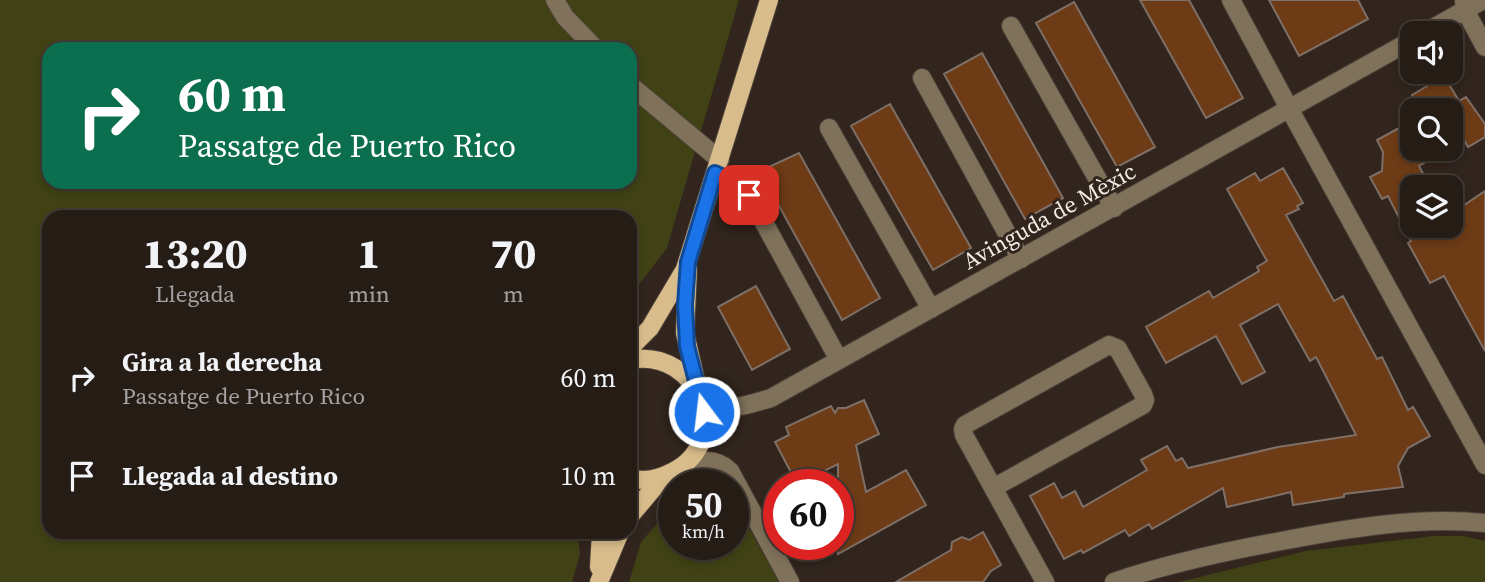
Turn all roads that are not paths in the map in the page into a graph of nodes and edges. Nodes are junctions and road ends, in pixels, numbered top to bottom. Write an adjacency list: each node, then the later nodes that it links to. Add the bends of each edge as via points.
1 (555, 0): 8 (street, via 565,18)
2 (769, 0): 15 (main road)
3 (1231, 0): 13 (street)
4 (1483, 0): 5 (street)
5 (1464, 5): 6 (street); 10 (street)
6 (1441, 21)
7 (1012, 26): 16 (street)
8 (589, 42)
9 (1400, 47): 13 (street, Avinguda de Mèxic)
10 (1485, 47)
11 (922, 78): 17 (street)
12 (637, 92): 15 (street)
13 (1290, 110): 16 (street, Avinguda de Mèxic); 24 (street)
14 (829, 128): 19 (street)
15 (717, 166): 18 (main road); 22 (street, via 749,195)
16 (1114, 208): 17 (street, Avinguda de Mèxic)
17 (1021, 259): 19 (street, Avinguda de Mèxic)
18 (688, 262): 20 (main road, via 655,321); 23 (main road, via 685,332)
19 (931, 310): 22 (street, Avinguda de Mèxic)
20 (637, 342)
21 (637, 359): 23 (main road, via 670,364 691,381)
22 (839, 360): 23 (street, Avinguda de Mèxic, via 758,402 723,408)
23 (700, 398): 25 (main road, via 703,433 695,453)
24 (1485, 465)
25 (680, 468): 35 (street, via 714,461 730,471)
26 (658, 478): 27 (main road)
27 (637, 479)
28 (658, 483): 30 (main road)
29 (993, 488): 29 (street, via 964,435 965,425 1110,345 1118,349 1143,394 1143,405); 36 (street)
30 (637, 508)
31 (1485, 523): 37 (street, via 1412,523 1323,533)
32 (601, 539): 34 (main road)
33 (617, 539): 34 (main road)
34 (599, 582)
35 (790, 582)
36 (1045, 582)
37 (1114, 582)

